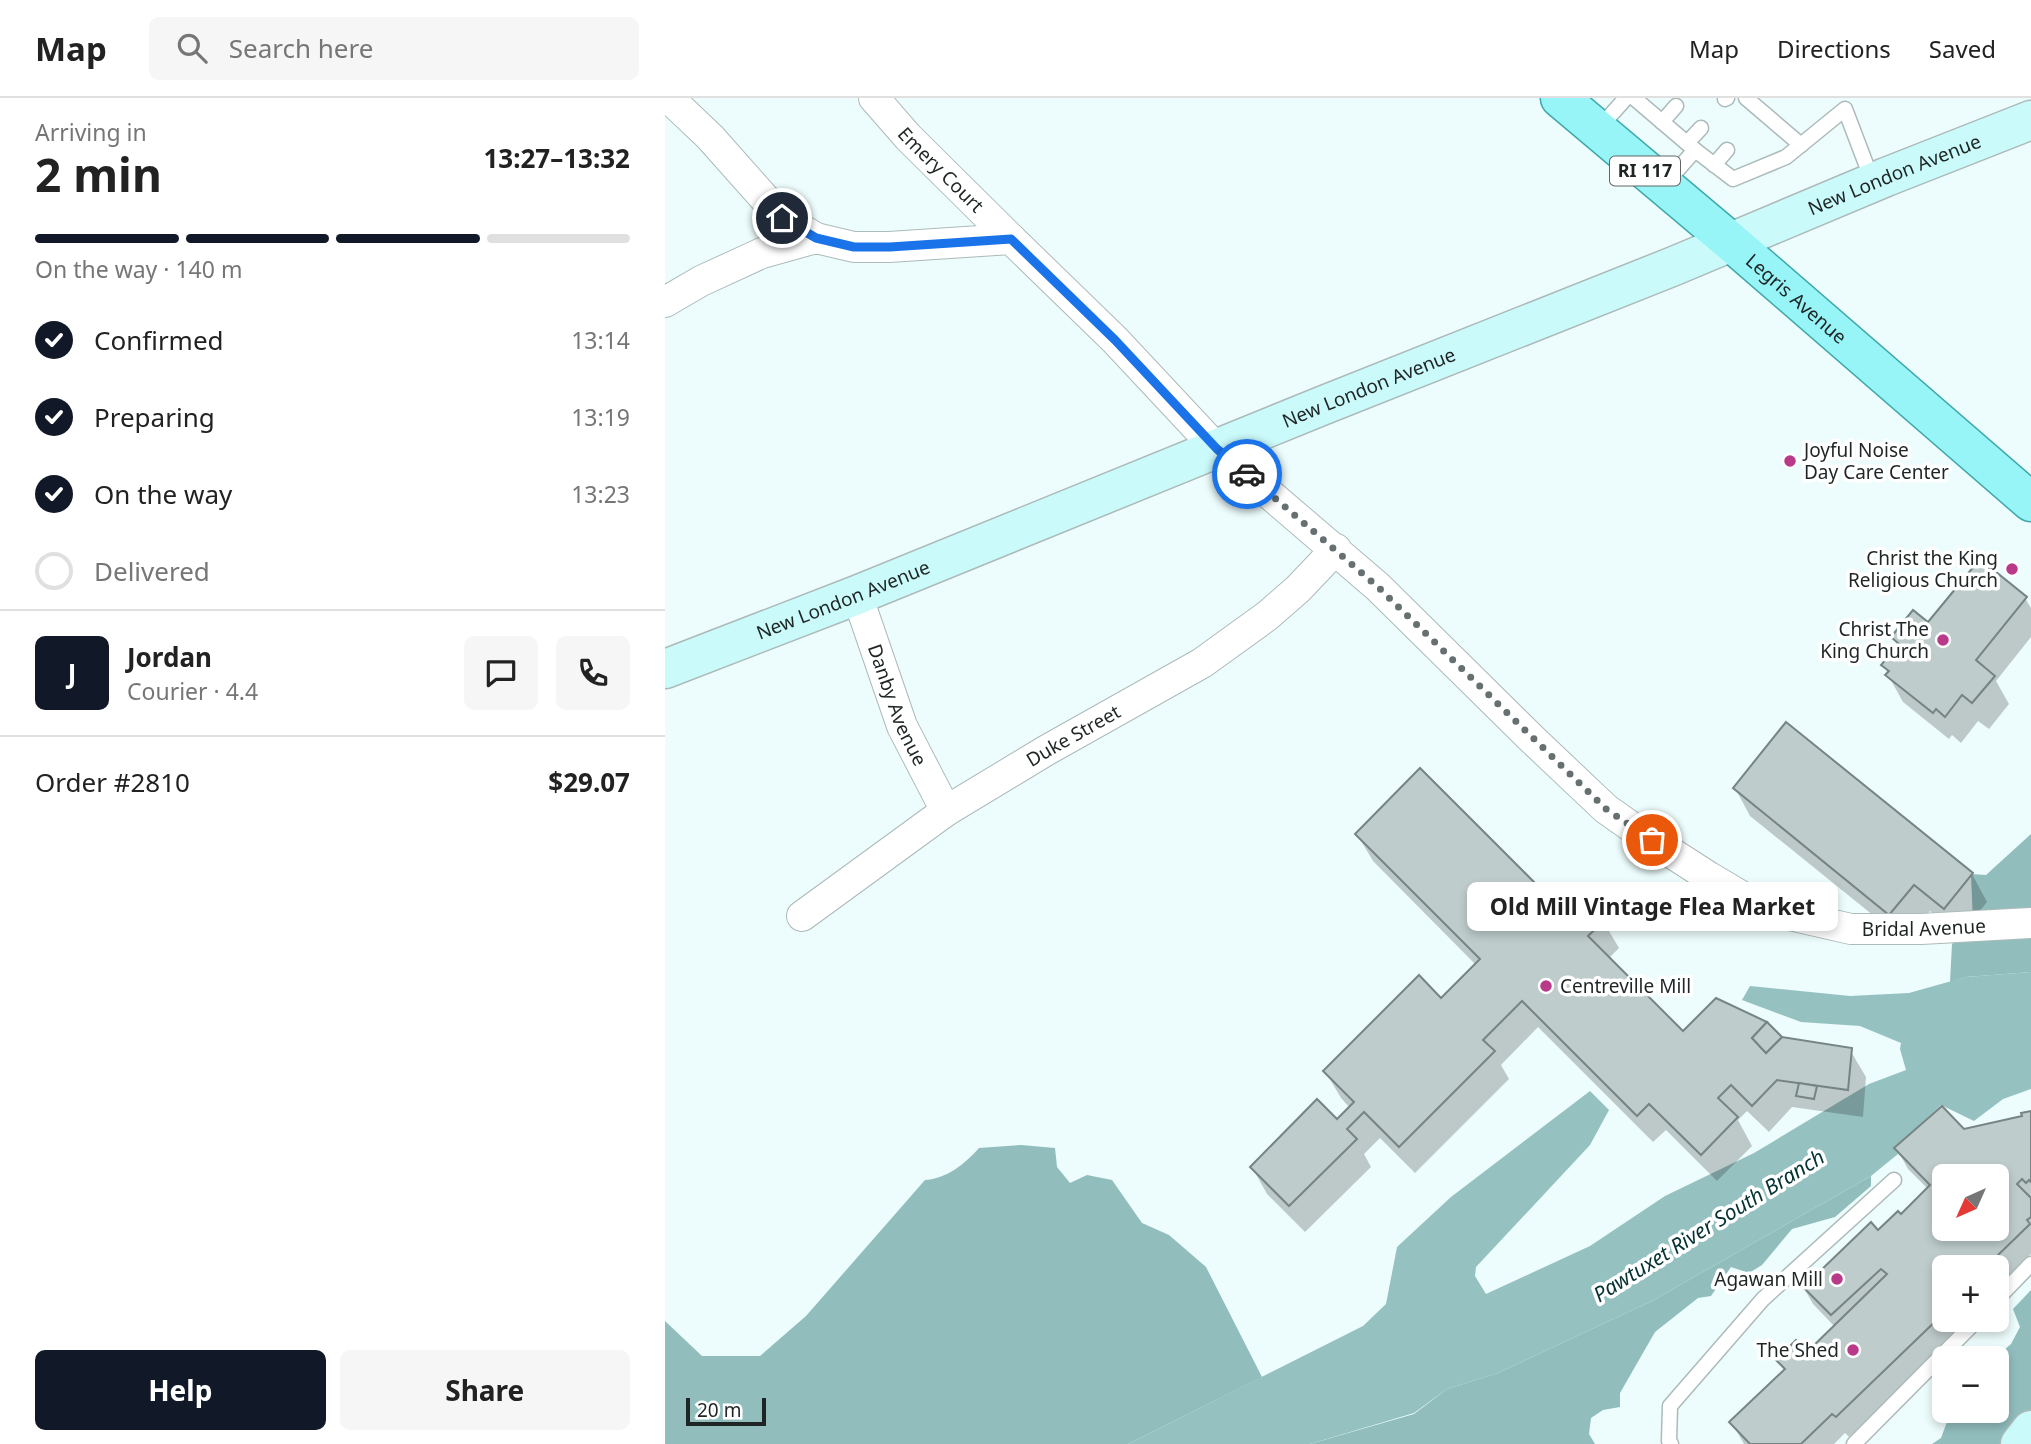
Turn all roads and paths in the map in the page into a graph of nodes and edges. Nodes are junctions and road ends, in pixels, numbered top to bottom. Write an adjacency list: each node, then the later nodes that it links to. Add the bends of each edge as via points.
1 (669, 98): 20 (street, via 782,218)
2 (874, 98): 21 (street, Emery Court)
3 (1560, 98): 13 (main road, Legris Avenue / RI 117)
4 (1626, 98): 13 (lane)
5 (1634, 98): 10 (lane)
6 (1746, 98): 8 (lane)
7 (1676, 106): 10 (lane)
8 (1760, 110): 11 (lane); 14 (lane)
9 (2031, 120): 18 (main road, New London Avenue)
10 (1662, 122): 15 (lane)
11 (1750, 122)
12 (1701, 128): 15 (lane)
13 (1597, 130): 19 (main road, Legris Avenue / RI 117)
14 (1801, 145): 17 (lane, via 1786,157 1733,179); 18 (lane, via 1845,109)
15 (1691, 146): 17 (lane); 19 (lane)
16 (1727, 150): 17 (lane)
17 (1714, 165)
18 (1873, 182): 22 (main road, New London Avenue)
19 (1664, 186): 22 (main road, Legris Avenue / RI 117)
20 (816, 238): 21 (street, via 854,247); 23 (street, via 762,253)
21 (1011, 239): 24 (street, Bridal Avenue, via 1115,340)
22 (1731, 242): 24 (main road, New London Avenue); 25 (main road, Legris Avenue / RI 117)
23 (665, 302)
24 (1217, 449): 26 (street, Bridal Avenue); 27 (main road, New London Avenue)
25 (2031, 502)
26 (1336, 549): 29 (street, Duke Street, via 1266,616 1202,663); 31 (street, Bridal Avenue, via 1606,809 1763,909 1851,929)
27 (857, 595): 28 (main road, New London Avenue); 29 (street, Danby Avenue, via 902,726)
28 (665, 669)
29 (946, 811): 30 (street, Duke Street)
30 (801, 916)
31 (2031, 923)
32 (1894, 1180): 37 (lane, via 1763,1299 1670,1406)
33 (2031, 1264): 34 (lane)
34 (2009, 1287)
35 (1965, 1332): 38 (lane)
36 (2031, 1430): 39 (main road)
37 (1671, 1444)
38 (1854, 1444)
39 (2020, 1444)

